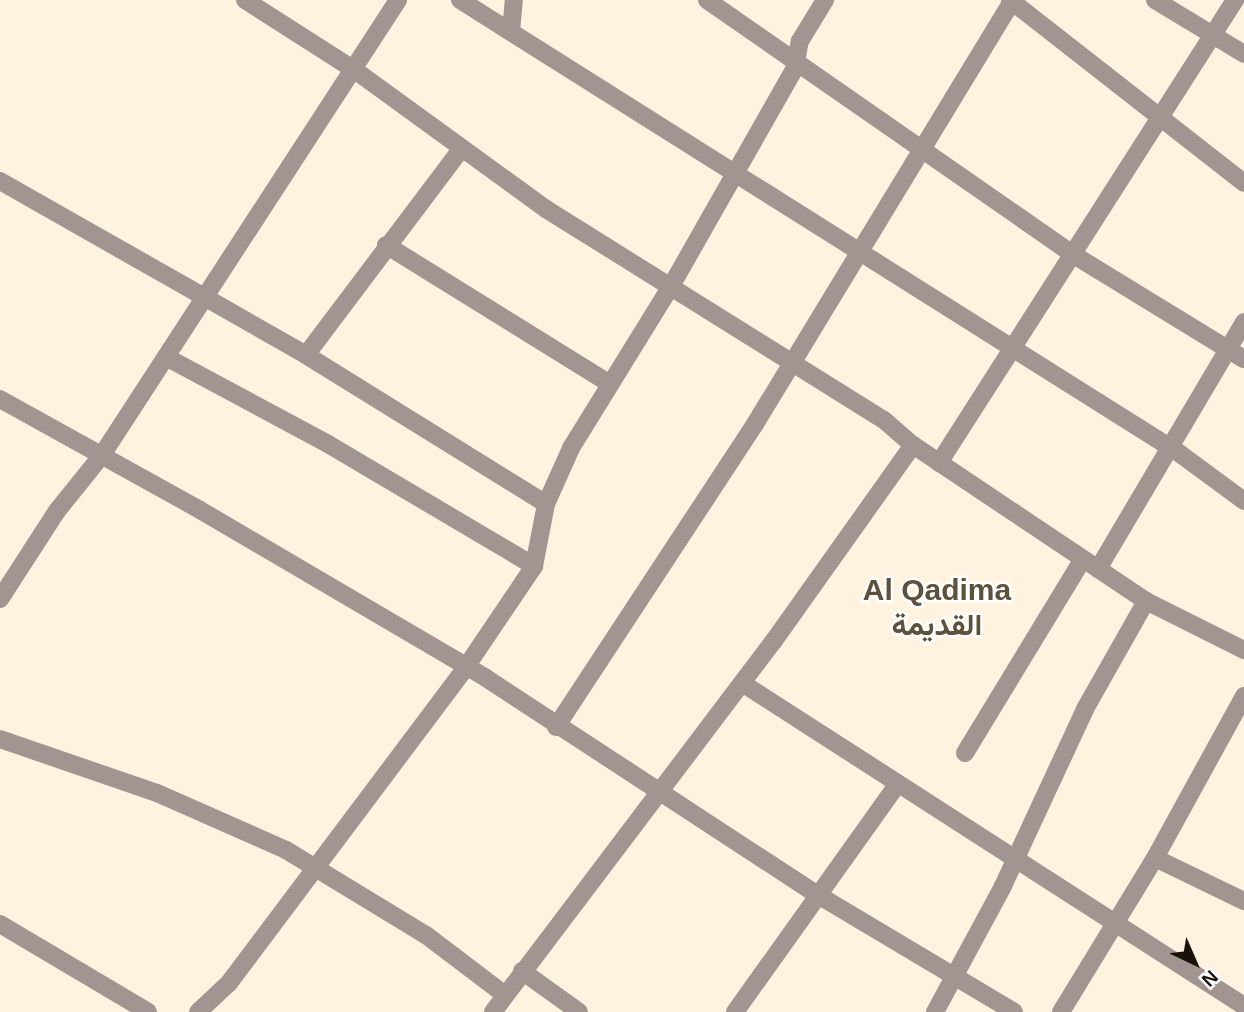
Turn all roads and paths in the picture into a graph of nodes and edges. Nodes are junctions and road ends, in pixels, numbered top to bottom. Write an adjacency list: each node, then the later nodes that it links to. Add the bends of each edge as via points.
1 (245, 0): 14 (street)
2 (398, 0): 14 (street)
3 (460, 0): 10 (street)
4 (514, 0): 10 (street)
5 (707, 0): 13 (street)
6 (825, 0): 13 (street, via 800,41)
7 (1012, 0): 15 (street); 17 (street)
8 (1155, 0): 11 (street)
9 (1235, 0): 11 (street)
10 (511, 32): 18 (street)
11 (1212, 34): 12 (street); 15 (street)
12 (1244, 54)
13 (797, 60): 17 (street); 18 (street)
14 (356, 71): 16 (street); 25 (street)
15 (1159, 116): 20 (street); 23 (street)
16 (462, 148): 21 (street); 24 (street, via 546,209)
17 (921, 150): 22 (street); 23 (street)
18 (735, 174): 22 (street); 24 (street)
19 (0, 181): 25 (street)
20 (1244, 183)
21 (386, 245): 29 (street); 33 (street)
22 (859, 251): 27 (street); 32 (street)
23 (1074, 255): 27 (street); 28 (street)
24 (670, 288): 32 (street); 33 (street)
25 (205, 299): 29 (street); 30 (street)
26 (1244, 322): 28 (street)
27 (1014, 349): 36 (street); 38 (street)
28 (1227, 349): 31 (street); 36 (street)
29 (306, 355): 40 (street)
30 (166, 357): 37 (street); 42 (street, via 328,443)
31 (1244, 359)
32 (793, 360): 35 (street, via 884,420); 49 (street)
33 (610, 384): 40 (street, via 571,448)
34 (0, 400): 37 (street)
35 (913, 445): 38 (street); 47 (street)
36 (1169, 447): 39 (street); 41 (street)
37 (102, 456): 43 (street, via 57,511); 46 (street)
38 (939, 463): 41 (street)
39 (1244, 501)
40 (546, 504): 42 (street)
41 (1091, 564): 44 (street); 51 (street)
42 (534, 566): 46 (street)
43 (0, 599)
44 (1146, 601): 45 (street); 55 (street, via 1086,709)
45 (1244, 650)
46 (466, 667): 49 (street); 56 (street)
47 (742, 683): 52 (street); 53 (street)
48 (1244, 696): 54 (street)
49 (556, 727): 53 (street)
50 (0, 739): 56 (street, via 157,793)
51 (965, 753)
52 (897, 785): 55 (street); 57 (street)
53 (658, 793): 57 (street); 61 (street)
54 (1155, 858): 58 (street); 59 (street)
55 (1014, 860): 59 (street); 62 (street)
56 (314, 867): 63 (street, via 426,935); 66 (street, via 229,983)
57 (818, 895): 62 (street); 69 (street)
58 (1244, 901)
59 (1115, 923): 64 (street); 72 (street)
60 (0, 924): 65 (street)
61 (522, 971): 63 (street); 68 (street)
62 (955, 978): 70 (street); 71 (street)
63 (505, 995): 67 (street)
64 (1244, 1009)
65 (148, 1012)
66 (198, 1012)
67 (494, 1012)
68 (579, 1012)
69 (734, 1012)
70 (935, 1012)
71 (1014, 1012)
72 (1061, 1012)

